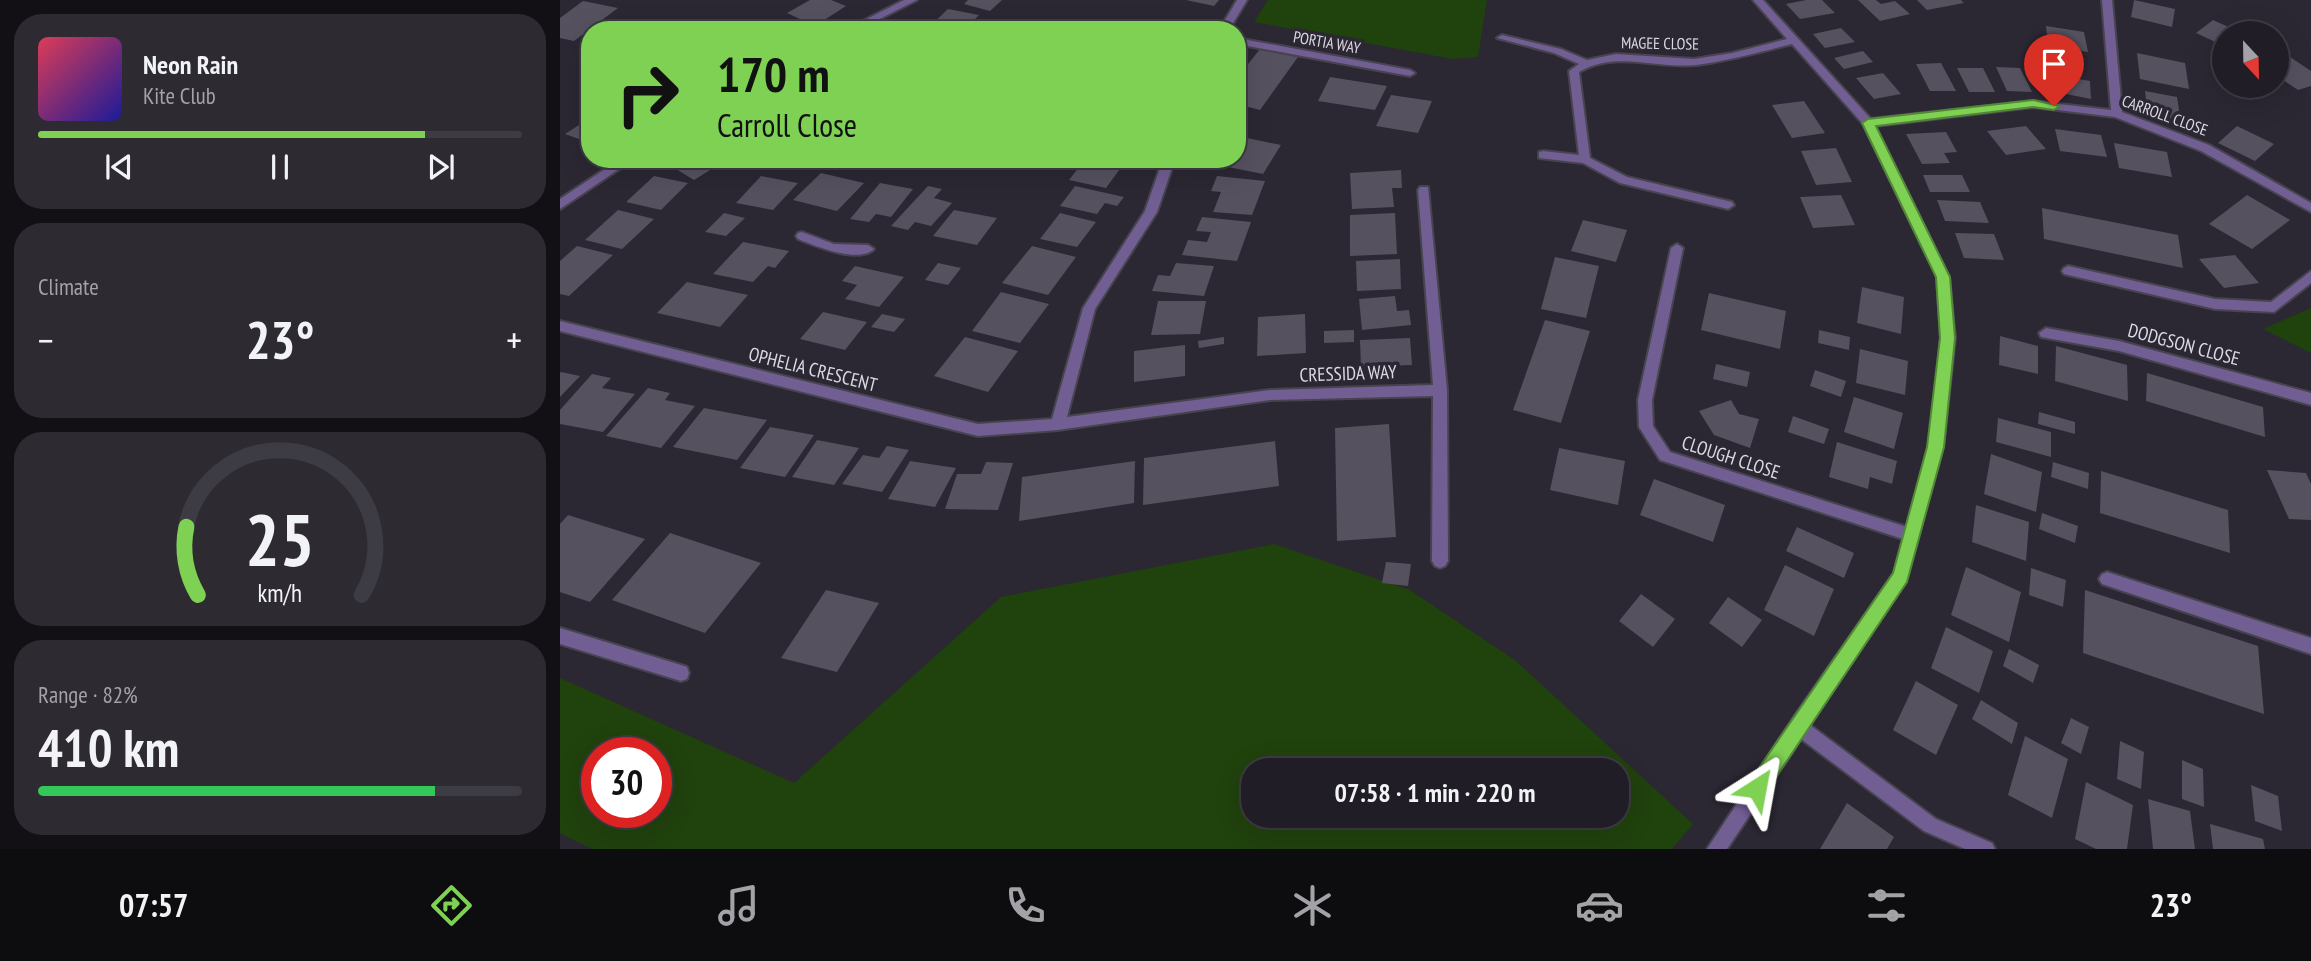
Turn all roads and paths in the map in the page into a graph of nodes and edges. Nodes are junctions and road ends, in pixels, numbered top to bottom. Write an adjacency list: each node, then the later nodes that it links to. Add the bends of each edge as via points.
1 (912, 0): 5 (street)
2 (1242, 0): 6 (street)
3 (1758, 0): 8 (street)
4 (2107, 0): 12 (street)
5 (869, 21)
6 (1229, 21)
7 (1502, 38): 10 (street)
8 (1794, 40): 10 (street, MAGEE CLOSE, via 1691,62 1610,57); 13 (street)
9 (1246, 43): 11 (street, PORTIA WAY)
10 (1584, 62): 15 (street, via 1574,71)
11 (1410, 73)
12 (2117, 114): 13 (street, CARROLL CLOSE, via 2033,104); 21 (street, CARROLL CLOSE, via 2205,148)
13 (1868, 123): 32 (street, via 1943,277 1948,338 1936,447)
14 (1543, 155): 15 (street)
15 (1585, 160): 20 (street, via 1624,180)
16 (615, 168): 19 (street)
17 (1166, 168): 31 (street, via 1151,212 1089,308)
18 (1424, 190): 29 (street)
19 (560, 205)
20 (1728, 205)
21 (2311, 208)
22 (802, 236): 24 (street, via 832,248)
23 (1677, 248): 32 (street, CLOUGH CLOSE, via 1645,400 1646,428 1665,456)
24 (868, 249)
25 (2068, 271): 26 (street, via 2215,304 2274,307)
26 (2311, 276)
27 (560, 326): 31 (street, OPHELIA CRESCENT, via 978,430)
28 (2046, 333): 30 (street, DODGSON CLOSE, via 2119,346)
29 (1440, 390): 31 (street, CRESSIDA WAY, via 1270,395); 33 (street)
30 (2311, 399)
31 (1058, 424)
32 (1912, 535): 38 (street, via 1901,576)
33 (1440, 561)
34 (2107, 579): 36 (street)
35 (560, 636): 37 (street)
36 (2311, 646)
37 (681, 673)
38 (1798, 726): 39 (street); 40 (street, via 1930,825)
39 (1716, 849)
40 (1986, 849)

